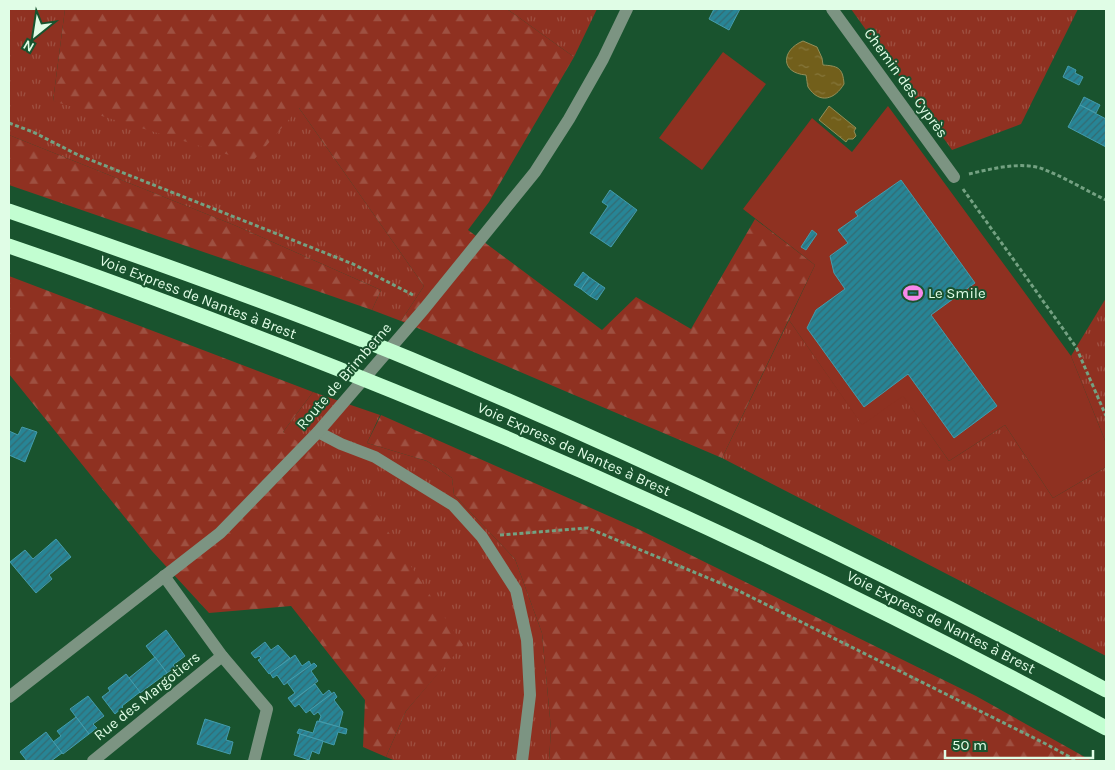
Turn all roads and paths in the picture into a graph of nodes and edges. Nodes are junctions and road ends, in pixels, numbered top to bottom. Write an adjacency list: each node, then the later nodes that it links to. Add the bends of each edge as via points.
1 (627, 9): 8 (street, Route de Brimberne, via 603,59 535,172)
2 (832, 9): 4 (street, Chemin des Cyprès)
3 (9, 123): 8 (path, via 78,155 353,264)
4 (954, 177): 5 (path, via 992,168 1041,168); 9 (path, via 1076,347)
5 (1106, 200)
6 (9, 211): 14 (highway, Voie Express de Nantes à Brest, via 410,359 734,503 876,571)
7 (9, 246): 16 (highway, Voie Express de Nantes à Brest, via 337,368 602,479 929,634)
8 (430, 302): 10 (street, Route de Brimberne)
9 (1106, 416)
10 (318, 432): 11 (street, via 375,457 453,505); 12 (street, Route de Brimberne, via 220,532)
11 (482, 537): 19 (street, via 516,590 527,640 530,695); 20 (path, via 588,528 737,590)
12 (164, 576): 13 (street, Rue des Margotiers); 15 (street, Route de Brimberne)
13 (222, 656): 17 (street, Rue des Margotiers); 18 (street, Rue des Margotiers, via 267,709)
14 (1106, 690)
15 (9, 698)
16 (1106, 728)
17 (92, 761)
18 (254, 761)
19 (522, 761)
20 (1077, 761)

